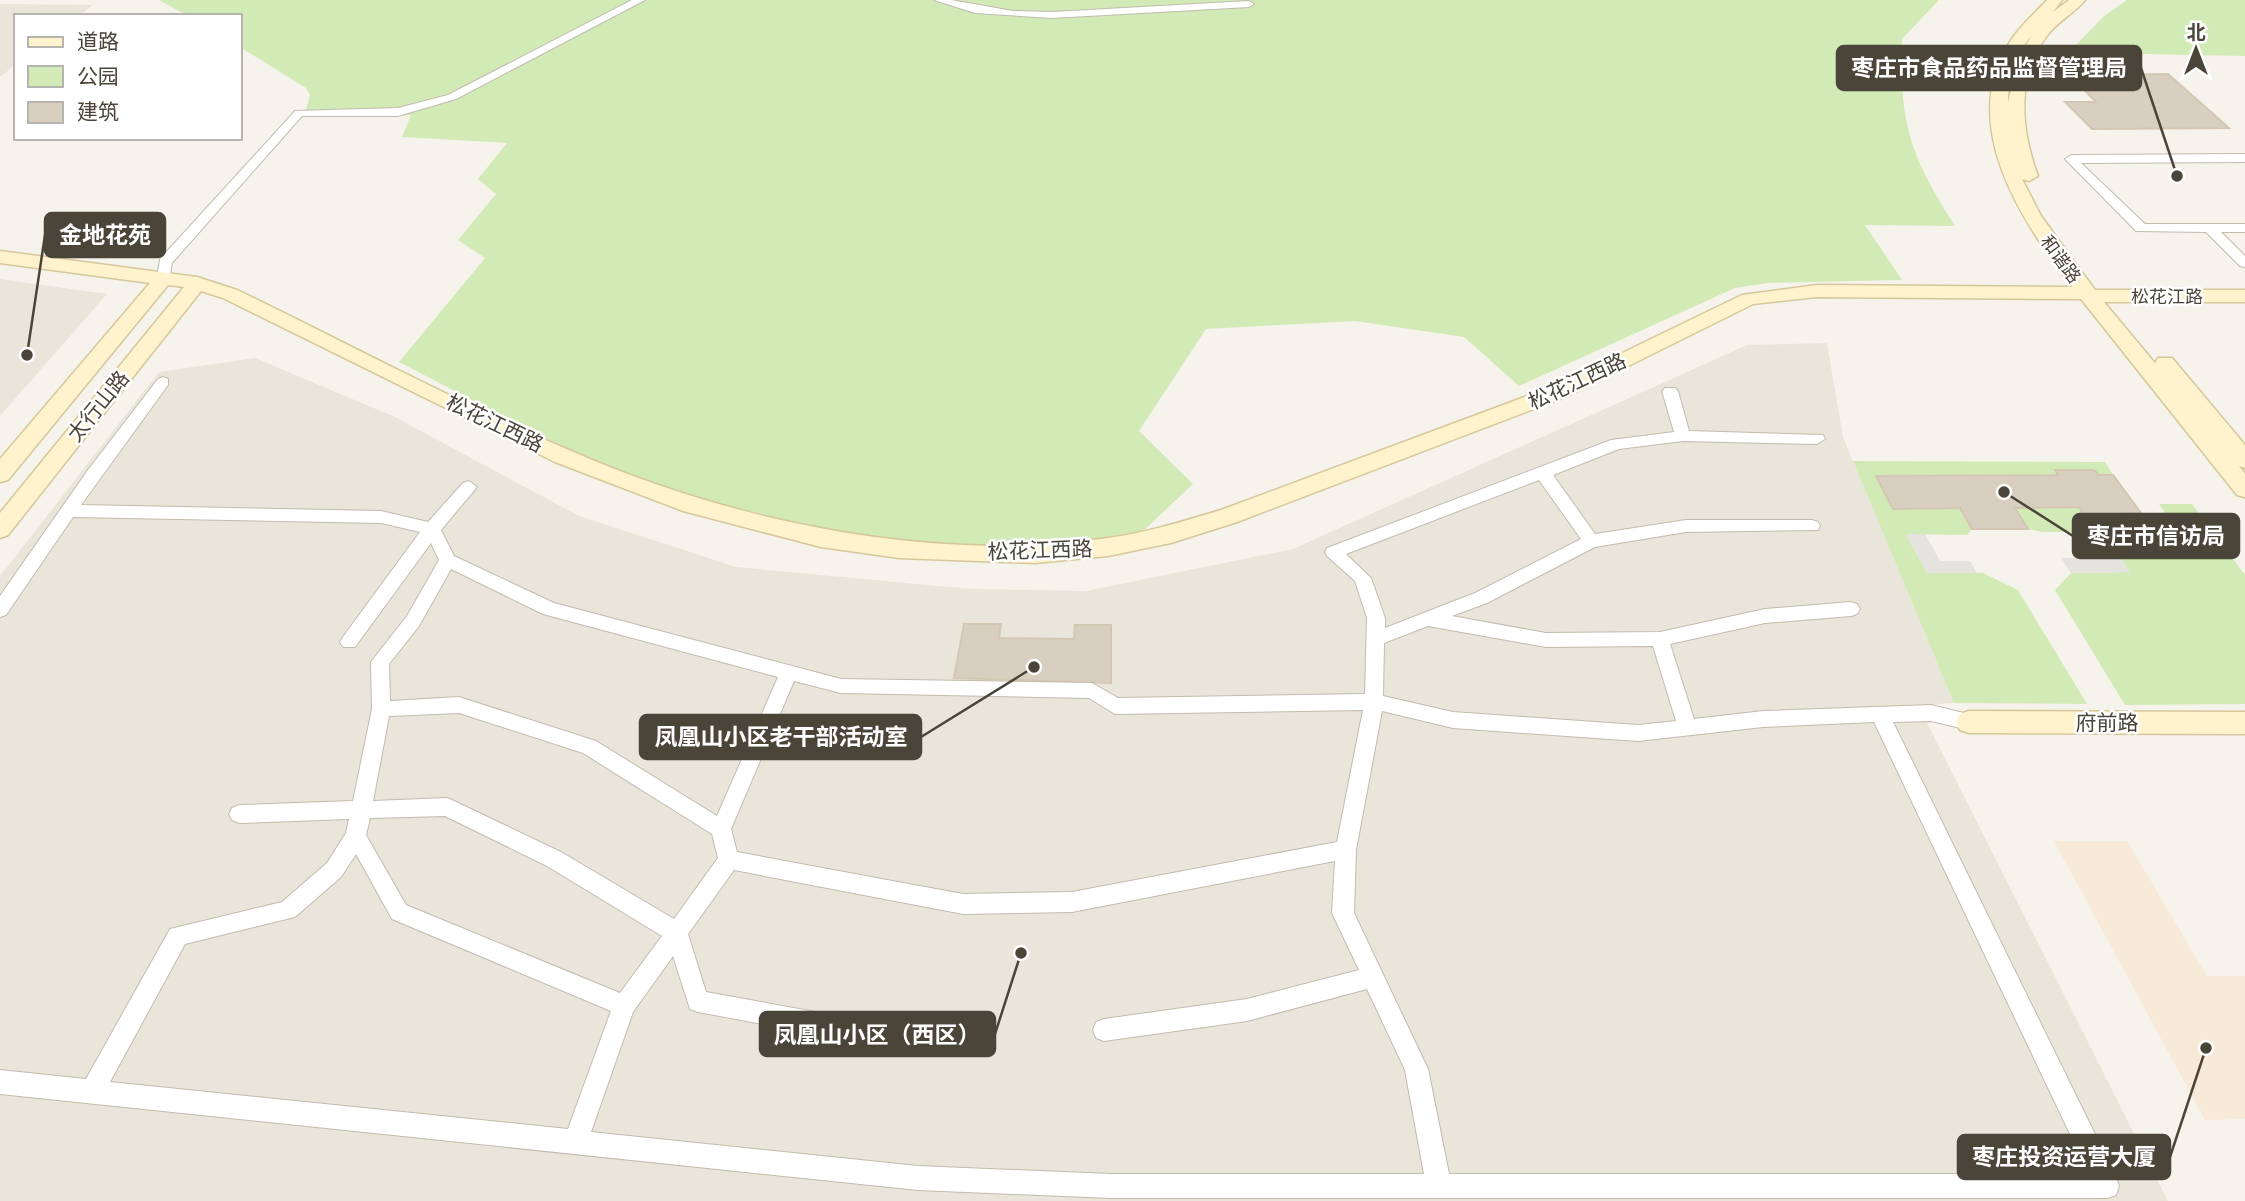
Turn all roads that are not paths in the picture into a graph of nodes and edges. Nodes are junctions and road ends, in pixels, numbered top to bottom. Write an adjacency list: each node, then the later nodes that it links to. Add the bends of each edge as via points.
1 (640, 0): 11 (street, via 422,108 299,113 165,262)
2 (939, 0): 5 (street, via 965,9 1028,16)
3 (2055, 0): 13 (main road, 和谐路, via 2027,26 2006,58 1999,78 1997,118 2004,156 2020,196 2052,248)
4 (2078, 0): 13 (main road, 和谐路, via 2043,30 2023,62 2016,82 2016,121 2026,170)
5 (1249, 4)
6 (2245, 158): 7 (street, via 2071,159 2141,228)
7 (2209, 228): 8 (street); 10 (street)
8 (2245, 228)
9 (0, 257): 11 (main road, 松花江西路)
10 (2245, 263)
11 (164, 278): 12 (main road, 松花江西路); 21 (main road, 太行山路)
12 (197, 283): 13 (main road, 松花江西路, via 253,305 563,457 691,505 821,538 899,549 1035,554 1108,547 1229,516 1549,396 1749,299 1817,291); 26 (main road, 太行山路)
13 (2095, 295): 14 (main road, 松花江路); 19 (main road, 和谐路); 23 (main road, 和谐路)
14 (2245, 296)
15 (163, 382): 24 (street)
16 (1670, 391): 17 (street)
17 (1683, 436): 18 (street); 20 (street, via 1616,444)
18 (1817, 439)
19 (2245, 460)
20 (1543, 473): 28 (street); 33 (street, via 1333,552 1362,578 1376,618)
21 (0, 474)
22 (470, 487): 27 (street)
23 (2245, 489)
24 (69, 511): 27 (street, via 381,517); 30 (street)
25 (1812, 526): 28 (street, via 1686,526)
26 (0, 529)
27 (432, 529): 29 (street); 35 (street)
28 (1591, 541): 32 (street, via 1481,598)
29 (448, 560): 36 (street, via 549,609); 38 (street, via 413,621 380,662)
30 (0, 610)
31 (1851, 610): 34 (street, via 1765,616)
32 (1427, 619): 33 (street); 34 (street, via 1546,640)
33 (1375, 639): 37 (street)
34 (1660, 639): 42 (street)
35 (349, 642)
36 (789, 673): 37 (street, via 841,686 1092,691 1115,706); 45 (street)
37 (1374, 702): 42 (street, via 1453,720 1638,733); 47 (street)
38 (381, 709): 43 (street); 45 (street, via 459,705 589,747)
39 (1880, 714): 40 (street, via 1931,713); 42 (street); 57 (street, via 2107,1186)
40 (1969, 722): 41 (main road, 府前路)
41 (2245, 723)
42 (1687, 727)
43 (361, 810): 44 (street); 46 (street); 49 (street, via 447,807 554,859)
44 (239, 814)
45 (721, 830): 48 (street)
46 (356, 836): 51 (street, via 399,912); 55 (street, via 334,870 288,910 178,936)
47 (1346, 850): 48 (street, via 1072,902 964,904); 50 (street, via 1343,913)
48 (729, 860): 49 (street)
49 (677, 933): 51 (street); 53 (street, via 698,1001)
50 (1372, 976): 52 (street, via 1247,1010); 57 (street, via 1416,1069)
51 (624, 1006): 56 (street)
52 (1104, 1030)
53 (904, 1039)
54 (0, 1082): 55 (street)
55 (92, 1091): 56 (street)
56 (575, 1142): 58 (street)
57 (1439, 1186): 58 (street)
58 (1054, 1193)

